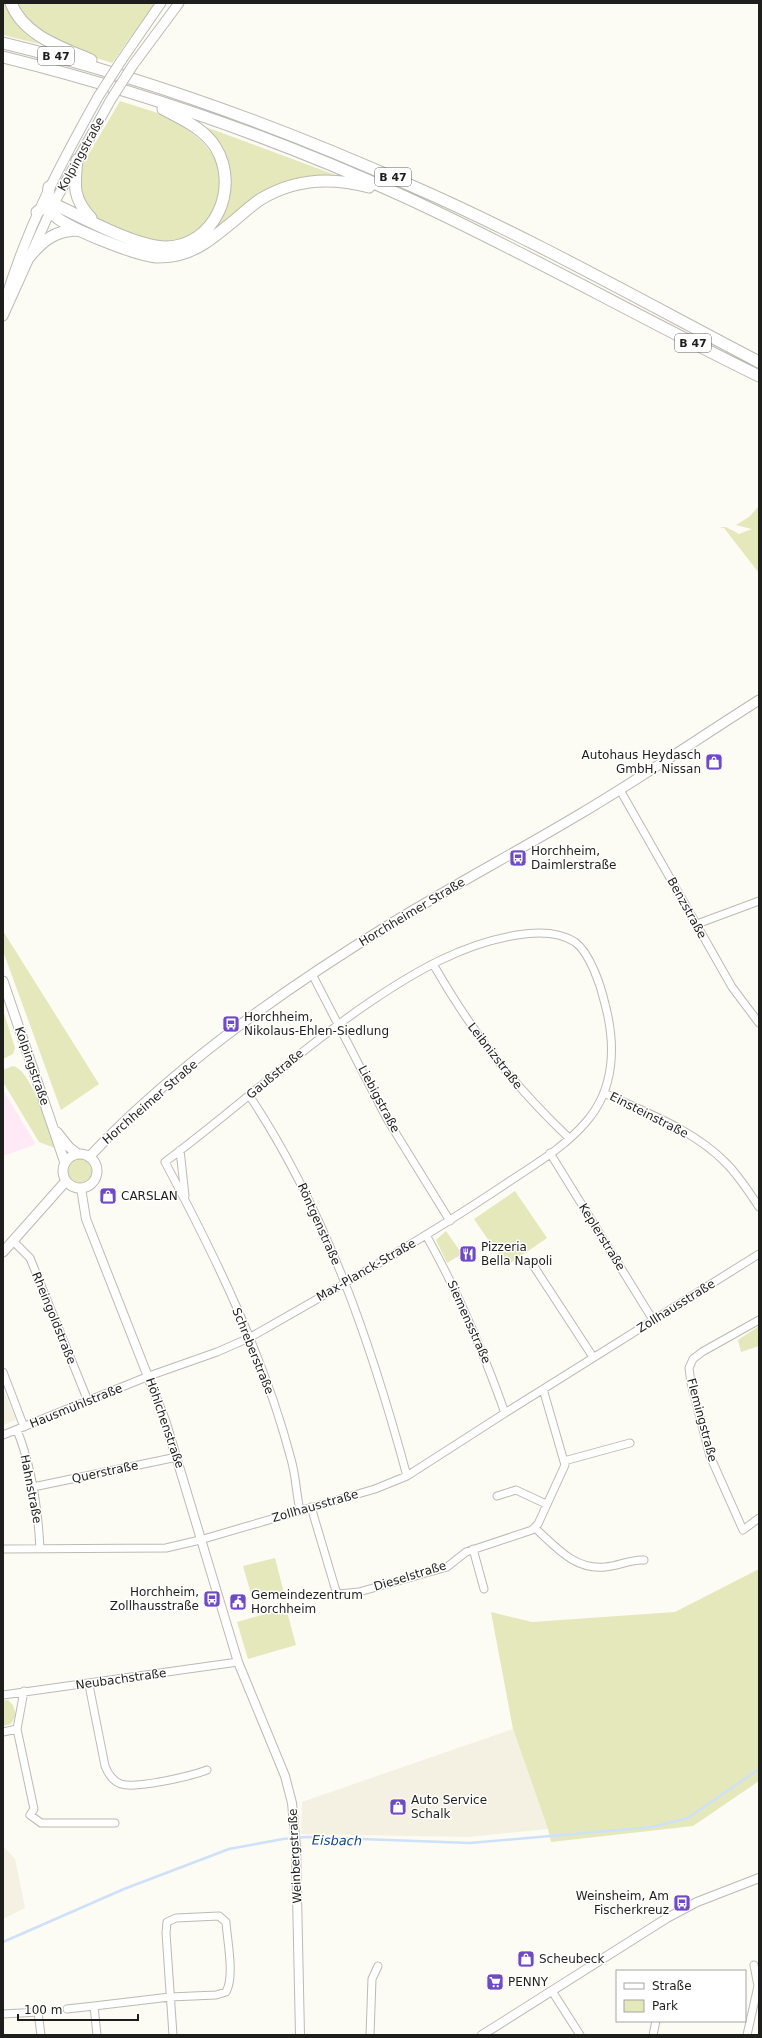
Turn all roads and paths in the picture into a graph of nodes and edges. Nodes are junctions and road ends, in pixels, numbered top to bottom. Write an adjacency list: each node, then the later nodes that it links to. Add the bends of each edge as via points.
1 (11, 3): 6 (highway, via 30,30)
2 (161, 3): 9 (main road, Kolpingstraße, bridge, via 98,97)
3 (179, 3): 8 (main road, Kolpingstraße, bridge, via 133,65)
4 (3, 42): 6 (highway, B 47)
5 (3, 58): 7 (highway, B 47)
6 (108, 71): 18 (highway, B 47, via 227,111 321,147 414,187 554,255)
7 (128, 92): 10 (highway, B 47, via 315,158); 13 (highway, via 174,115 210,139 222,161 225,195 211,225 196,238 175,245 152,246 140,243)
8 (77, 160): 11 (main road, Kolpingstraße); 13 (highway, via 77,199)
9 (49, 187): 11 (highway); 12 (main road, Kolpingstraße)
10 (405, 197): 14 (highway, via 342,181 307,182 261,200 211,240 194,250 170,256 142,254); 19 (highway, B 47, via 491,238)
11 (51, 208): 12 (highway); 13 (highway); 14 (highway, via 57,219); 15 (main road, Kolpingstraße)
12 (37, 212): 16 (main road, Kolpingstraße, via 24,242)
13 (94, 222)
14 (80, 230): 15 (highway, via 54,234)
15 (30, 257): 17 (main road, Kolpingstraße)
16 (3, 306)
17 (3, 316)
18 (759, 362)
19 (759, 376)
20 (759, 700): 21 (main road, Horchheimer Straße)
21 (620, 790): 23 (street, Benzstraße); 25 (main road, Horchheimer Straße, via 392,922)
22 (759, 901): 23 (street)
23 (698, 924): 28 (street, Benzstraße, via 732,987)
24 (433, 964): 27 (street, Gaußstraße); 29 (street, Gaußstraße, via 469,946 523,934 549,934 577,943 597,978 609,1018 611,1061); 32 (street, Leibnizstraße, via 468,1022 497,1061 538,1109)
25 (312, 974): 27 (street, Liebigstraße); 36 (main road, Horchheimer Straße, via 250,1018 166,1085)
26 (3, 981): 31 (main road, Kolpingstraße)
27 (339, 1023): 30 (street, Gaußstraße); 42 (street, Liebigstraße, via 387,1119)
28 (759, 1023)
29 (604, 1093): 32 (street, Max-Planck-Straße, via 596,1110); 41 (street, Einsteinstraße, via 672,1124 703,1144 726,1163)
30 (249, 1095): 33 (street, Gaußstraße); 48 (street, Röntgenstraße, via 299,1179 334,1254)
31 (54, 1128): 35 (main road, Kolpingstraße); 37 (main road, Kolpingstraße)
32 (569, 1138): 34 (street, Max-Planck-Straße)
33 (180, 1150): 40 (street, Schreberstraße); 40 (street, Schreberstraße, via 165,1162)
34 (550, 1153): 42 (street, Max-Planck-Straße); 49 (street, Keplerstraße)
35 (78, 1154): 36 (main road); 37 (main road)
36 (89, 1157): 39 (main road, via 96,1166 96,1176 89,1185)
37 (65, 1163): 38 (main road, via 63,1174)
38 (66, 1181): 39 (main road); 44 (main road)
39 (81, 1188): 54 (street, Höhlchenstraße, via 88,1225)
40 (185, 1198): 51 (street, Schreberstraße)
41 (759, 1207)
42 (450, 1221): 43 (street, Max-Planck-Straße)
43 (426, 1235): 48 (street, Max-Planck-Straße); 57 (street, Siemensstraße, via 467,1314)
44 (12, 1241): 45 (main road); 56 (street, Rheingoldstraße, via 30,1258)
45 (3, 1252)
46 (759, 1254): 49 (street, Zollhausstraße)
47 (533, 1265): 52 (street)
48 (344, 1283): 51 (street, Max-Planck-Straße); 64 (street, Röntgenstraße, via 377,1373)
49 (653, 1320): 52 (street, Zollhausstraße)
50 (759, 1320): 70 (street, Flemingstraße, via 702,1352 693,1359 689,1368 710,1456 743,1530)
51 (249, 1338): 54 (street, Max-Planck-Straße, via 218,1352); 69 (street, Schreberstraße, via 286,1440)
52 (593, 1357): 55 (street, Zollhausstraße)
53 (3, 1372): 58 (street)
54 (149, 1376): 56 (street, Hausmühlstraße); 62 (street, Höhlchenstraße)
55 (543, 1389): 57 (street, Zollhausstraße); 63 (street)
56 (88, 1401): 58 (street, Hausmühlstraße)
57 (505, 1413): 64 (street, Zollhausstraße)
58 (24, 1427): 59 (street, Hausmühlstraße)
59 (17, 1430): 60 (street, Hausmühlstraße); 65 (street, Hahnstraße)
60 (3, 1435)
61 (630, 1443): 63 (street)
62 (177, 1457): 65 (street, Querstraße); 72 (street, Höhlchenstraße)
63 (564, 1461): 67 (street, via 565,1465)
64 (407, 1476): 68 (street, Zollhausstraße, via 375,1489)
65 (33, 1487): 74 (street, Hahnstraße)
66 (497, 1496): 67 (street, via 516,1490)
67 (546, 1504): 71 (street)
68 (310, 1507): 69 (street, Zollhausstraße); 75 (street, Dieselstraße, via 339,1594 359,1592 447,1567)
69 (300, 1510): 72 (street, Zollhausstraße)
70 (759, 1518)
71 (535, 1528): 75 (street, Dieselstraße); 76 (street, via 575,1563 605,1567)
72 (200, 1540): 74 (street, Zollhausstraße, via 166,1548); 78 (street, Höhlchenstraße)
73 (3, 1549): 74 (street, Zollhausstraße)
74 (40, 1549)
75 (473, 1549): 77 (street)
76 (644, 1560)
77 (484, 1589)
78 (238, 1662): 79 (street, Neubachstraße); 98 (street, Weinbergstraße, via 285,1776 292,1803 296,1847)
79 (89, 1684): 80 (street, Neubachstraße); 84 (street, via 105,1766 109,1775 117,1781 132,1785 190,1777)
80 (24, 1691): 81 (street, Neubachstraße); 82 (street)
81 (3, 1695)
82 (17, 1729): 83 (street); 85 (street, via 34,1809 30,1815 40,1823)
83 (3, 1732)
84 (207, 1770)
85 (115, 1822)
86 (759, 1878): 89 (street, via 686,1908)
87 (754, 1965): 103 (street, via 758,1986)
88 (378, 1966): 99 (street, via 372,1979)
89 (552, 1991): 100 (street); 101 (street)
90 (170, 1998): 90 (street, via 167,1922 176,1918 213,1915 224,1918 230,1973 226,1992); 91 (street); 97 (street)
91 (94, 2006): 92 (street); 96 (street)
92 (67, 2009)
93 (3, 2014): 95 (street, via 38,2012)
94 (656, 2022): 102 (street)
95 (41, 2035)
96 (97, 2035)
97 (173, 2035)
98 (300, 2035)
99 (370, 2035)
100 (482, 2035)
101 (580, 2035)
102 (653, 2035)
103 (747, 2035)

